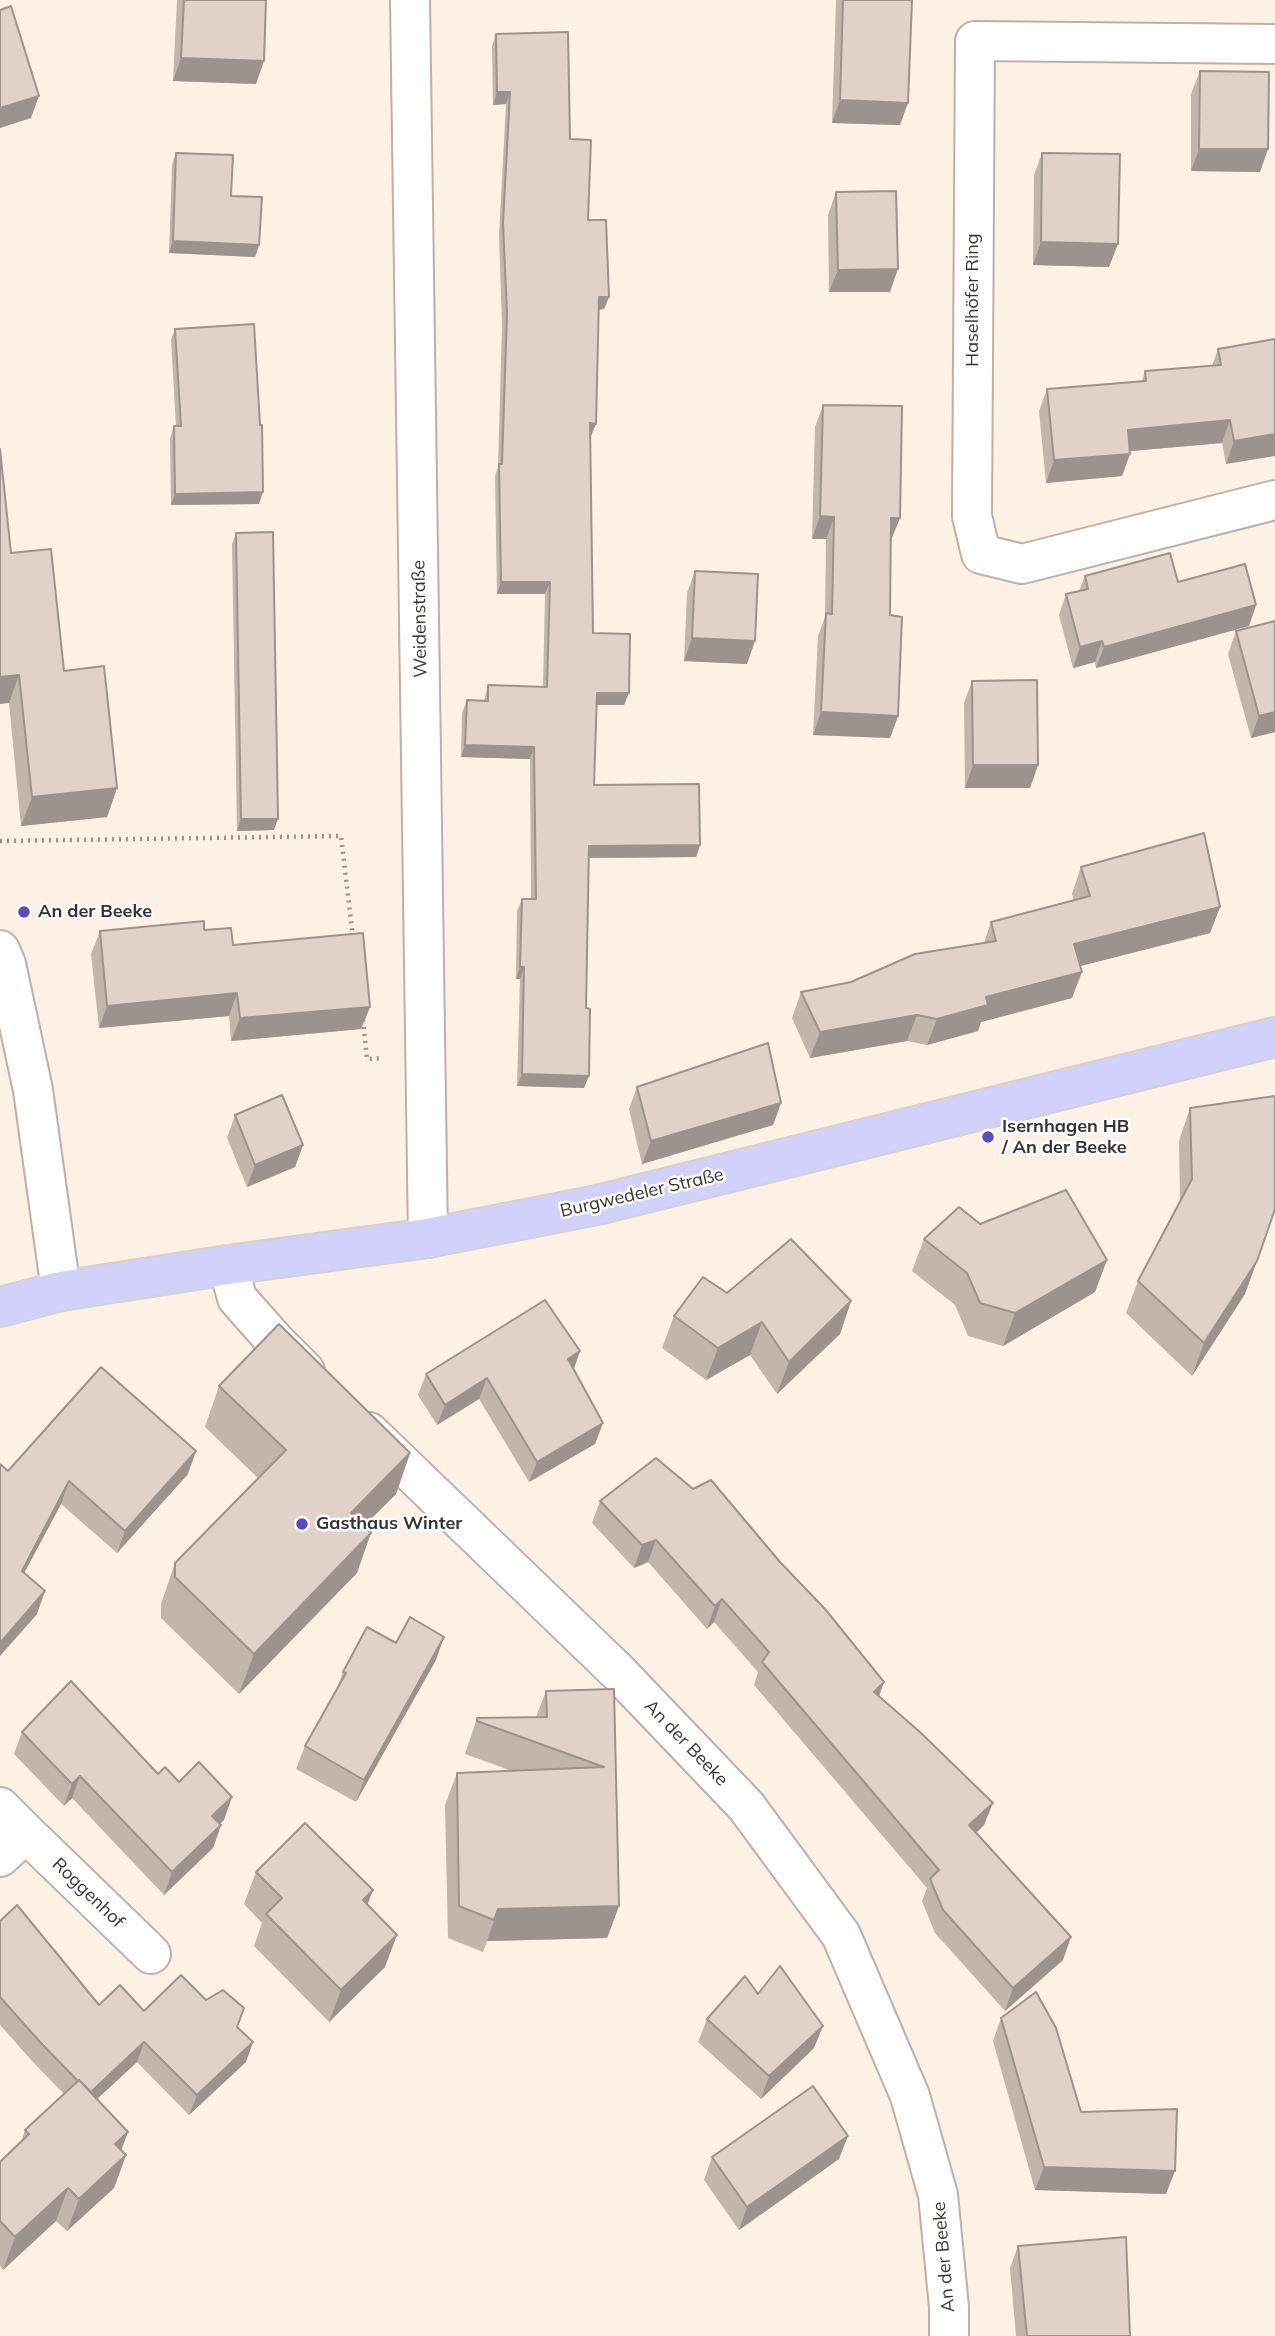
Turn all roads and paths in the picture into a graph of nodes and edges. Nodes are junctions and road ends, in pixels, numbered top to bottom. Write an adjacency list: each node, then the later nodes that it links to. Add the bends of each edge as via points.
1 (410, 0): 9 (street, Weidenstraße)
2 (1275, 44): 3 (street, Haselhöfer Ring, via 975,41 972,516 981,554 1022,564)
3 (1275, 500)
4 (0, 841): 5 (path, via 341,836)
5 (353, 940)
6 (0, 950): 12 (street, via 33,1090)
7 (363, 1019): 9 (path, via 367,1059)
8 (1275, 1037): 10 (main road, Burgwedeler Straße, via 597,1205)
9 (426, 1056): 10 (street, Weidenstraße)
10 (428, 1238): 11 (main road, Burgwedeler Straße)
11 (228, 1265): 12 (main road, Burgwedeler Straße); 16 (street, An der Beeke, via 237,1298 275,1341 618,1672 746,1806 841,1935 910,2096 938,2195)
12 (61, 1291): 13 (main road, Burgwedeler Straße)
13 (0, 1307)
14 (9, 1832): 15 (street, Roggenhof)
15 (151, 1954)
16 (949, 2336)

